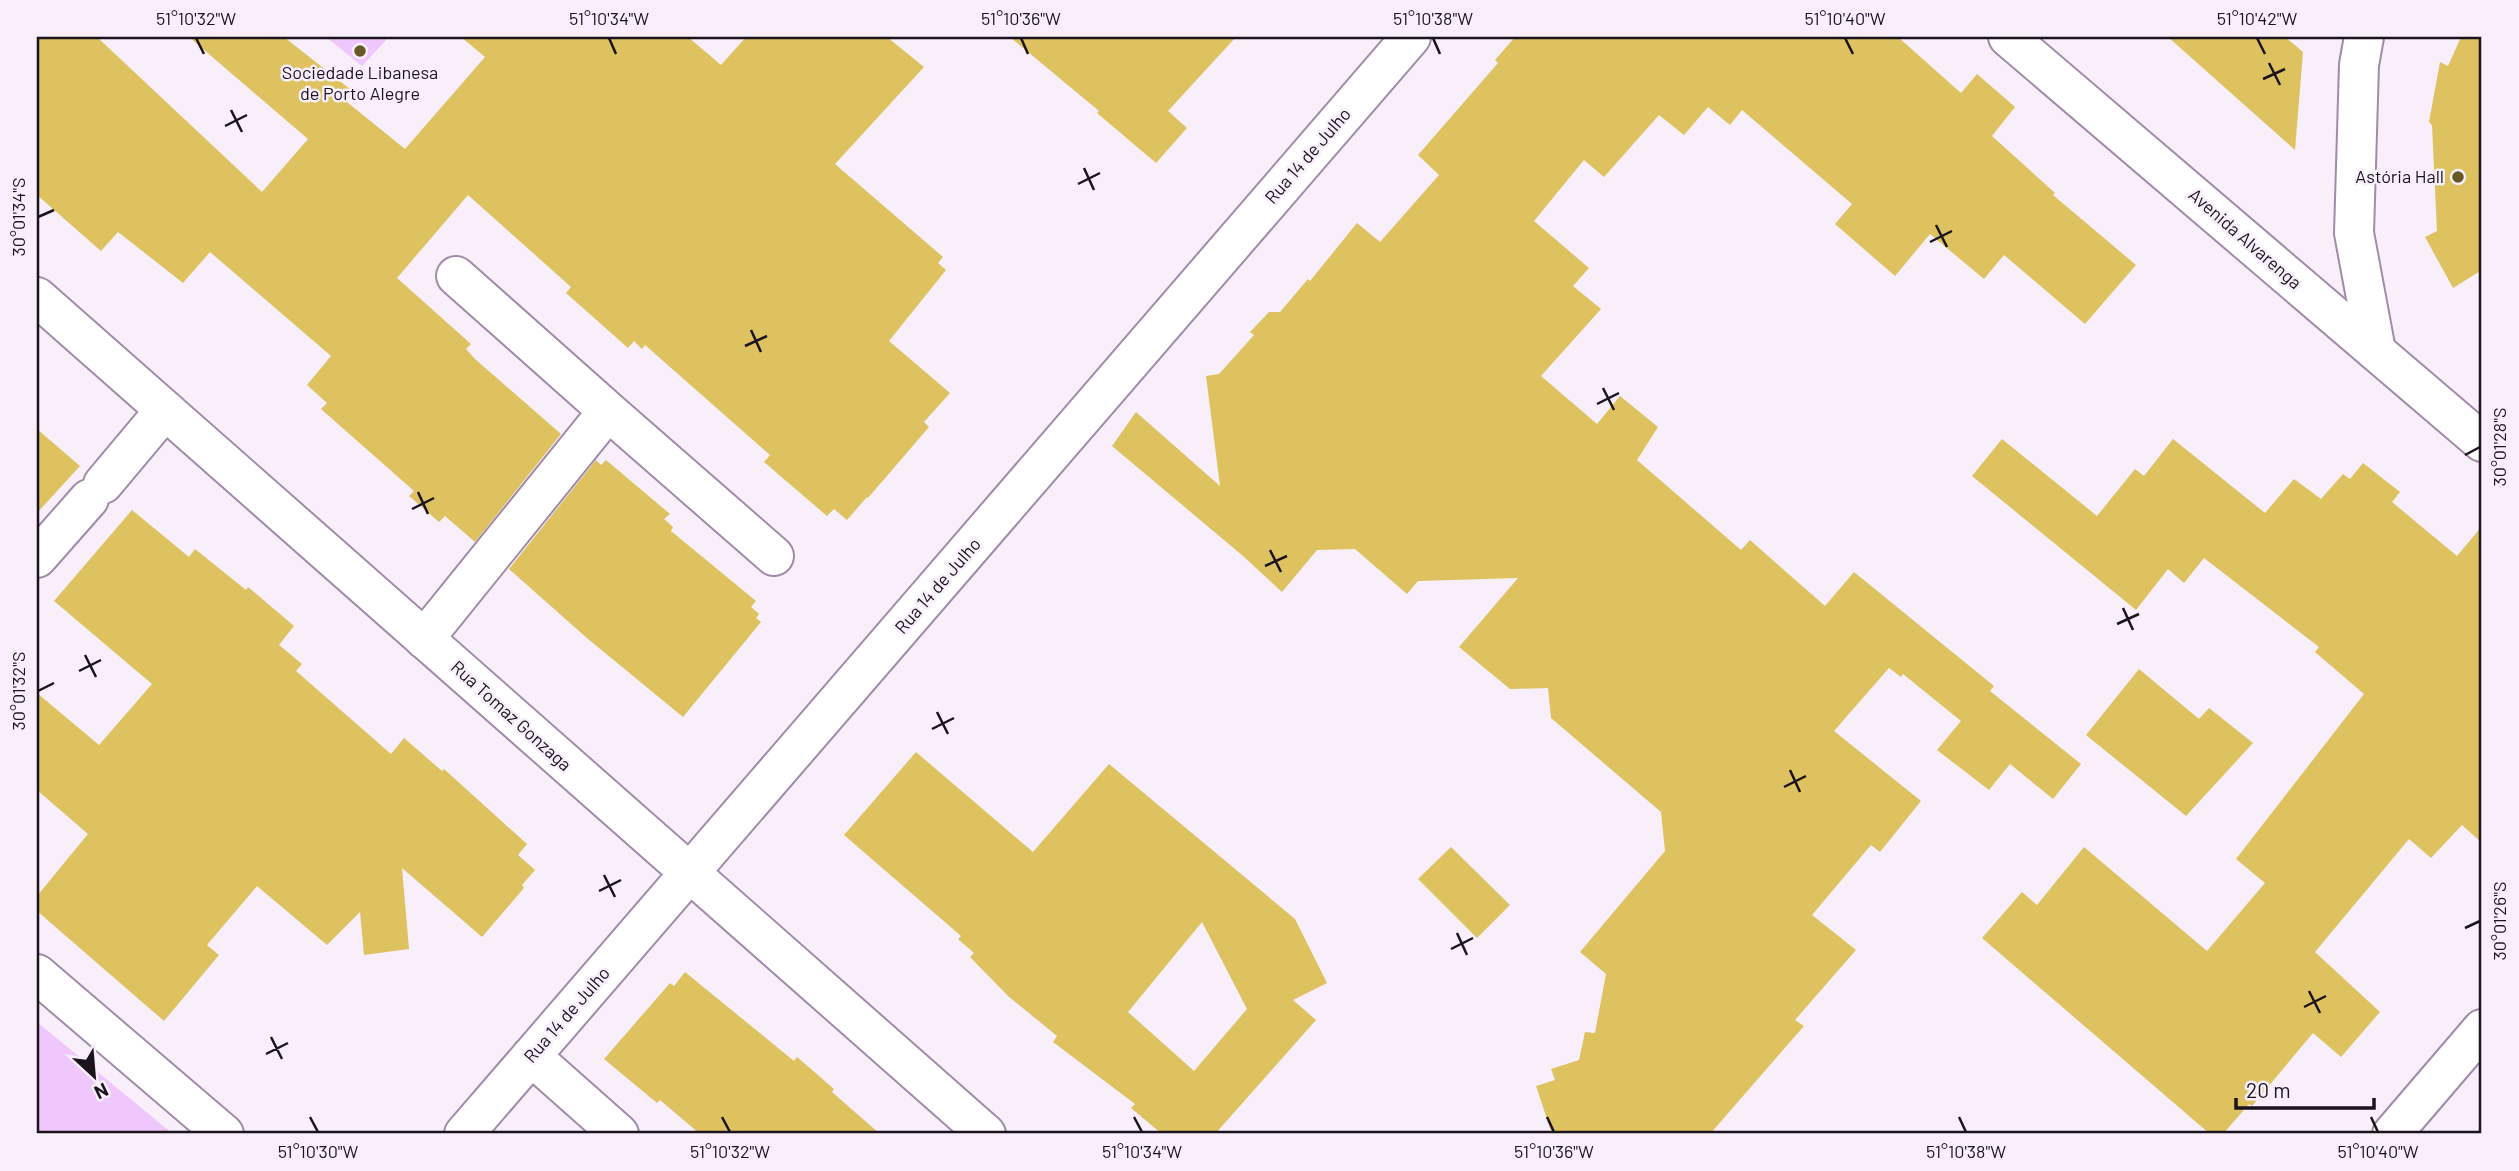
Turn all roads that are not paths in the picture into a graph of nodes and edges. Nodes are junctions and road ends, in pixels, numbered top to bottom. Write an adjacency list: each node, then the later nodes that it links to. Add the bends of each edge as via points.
1 (1411, 37): 13 (street, Rua 14 de Julho)
2 (2008, 37): 6 (street, Avenida Alvarenga)
3 (2364, 37): 6 (street, via 2359,65 2354,233)
4 (456, 276): 8 (street)
5 (37, 297): 7 (street, Rua Tomaz Gonzaga)
6 (2376, 351): 9 (street, Avenida Alvarenga)
7 (165, 410): 11 (street); 12 (street, Rua Tomaz Gonzaga)
8 (608, 411): 10 (street); 12 (street)
9 (2482, 442)
10 (774, 556)
11 (37, 558)
12 (424, 639): 13 (street, Rua Tomaz Gonzaga)
13 (689, 874): 16 (street, Rua 14 de Julho); 20 (street, Rua Tomaz Gonzaga)
14 (37, 974): 17 (street)
15 (2482, 1029): 21 (street)
16 (531, 1056): 18 (street, Rua 14 de Julho); 19 (street)
17 (223, 1134)
18 (464, 1134)
19 (619, 1134)
20 (986, 1134)
21 (2392, 1134)

